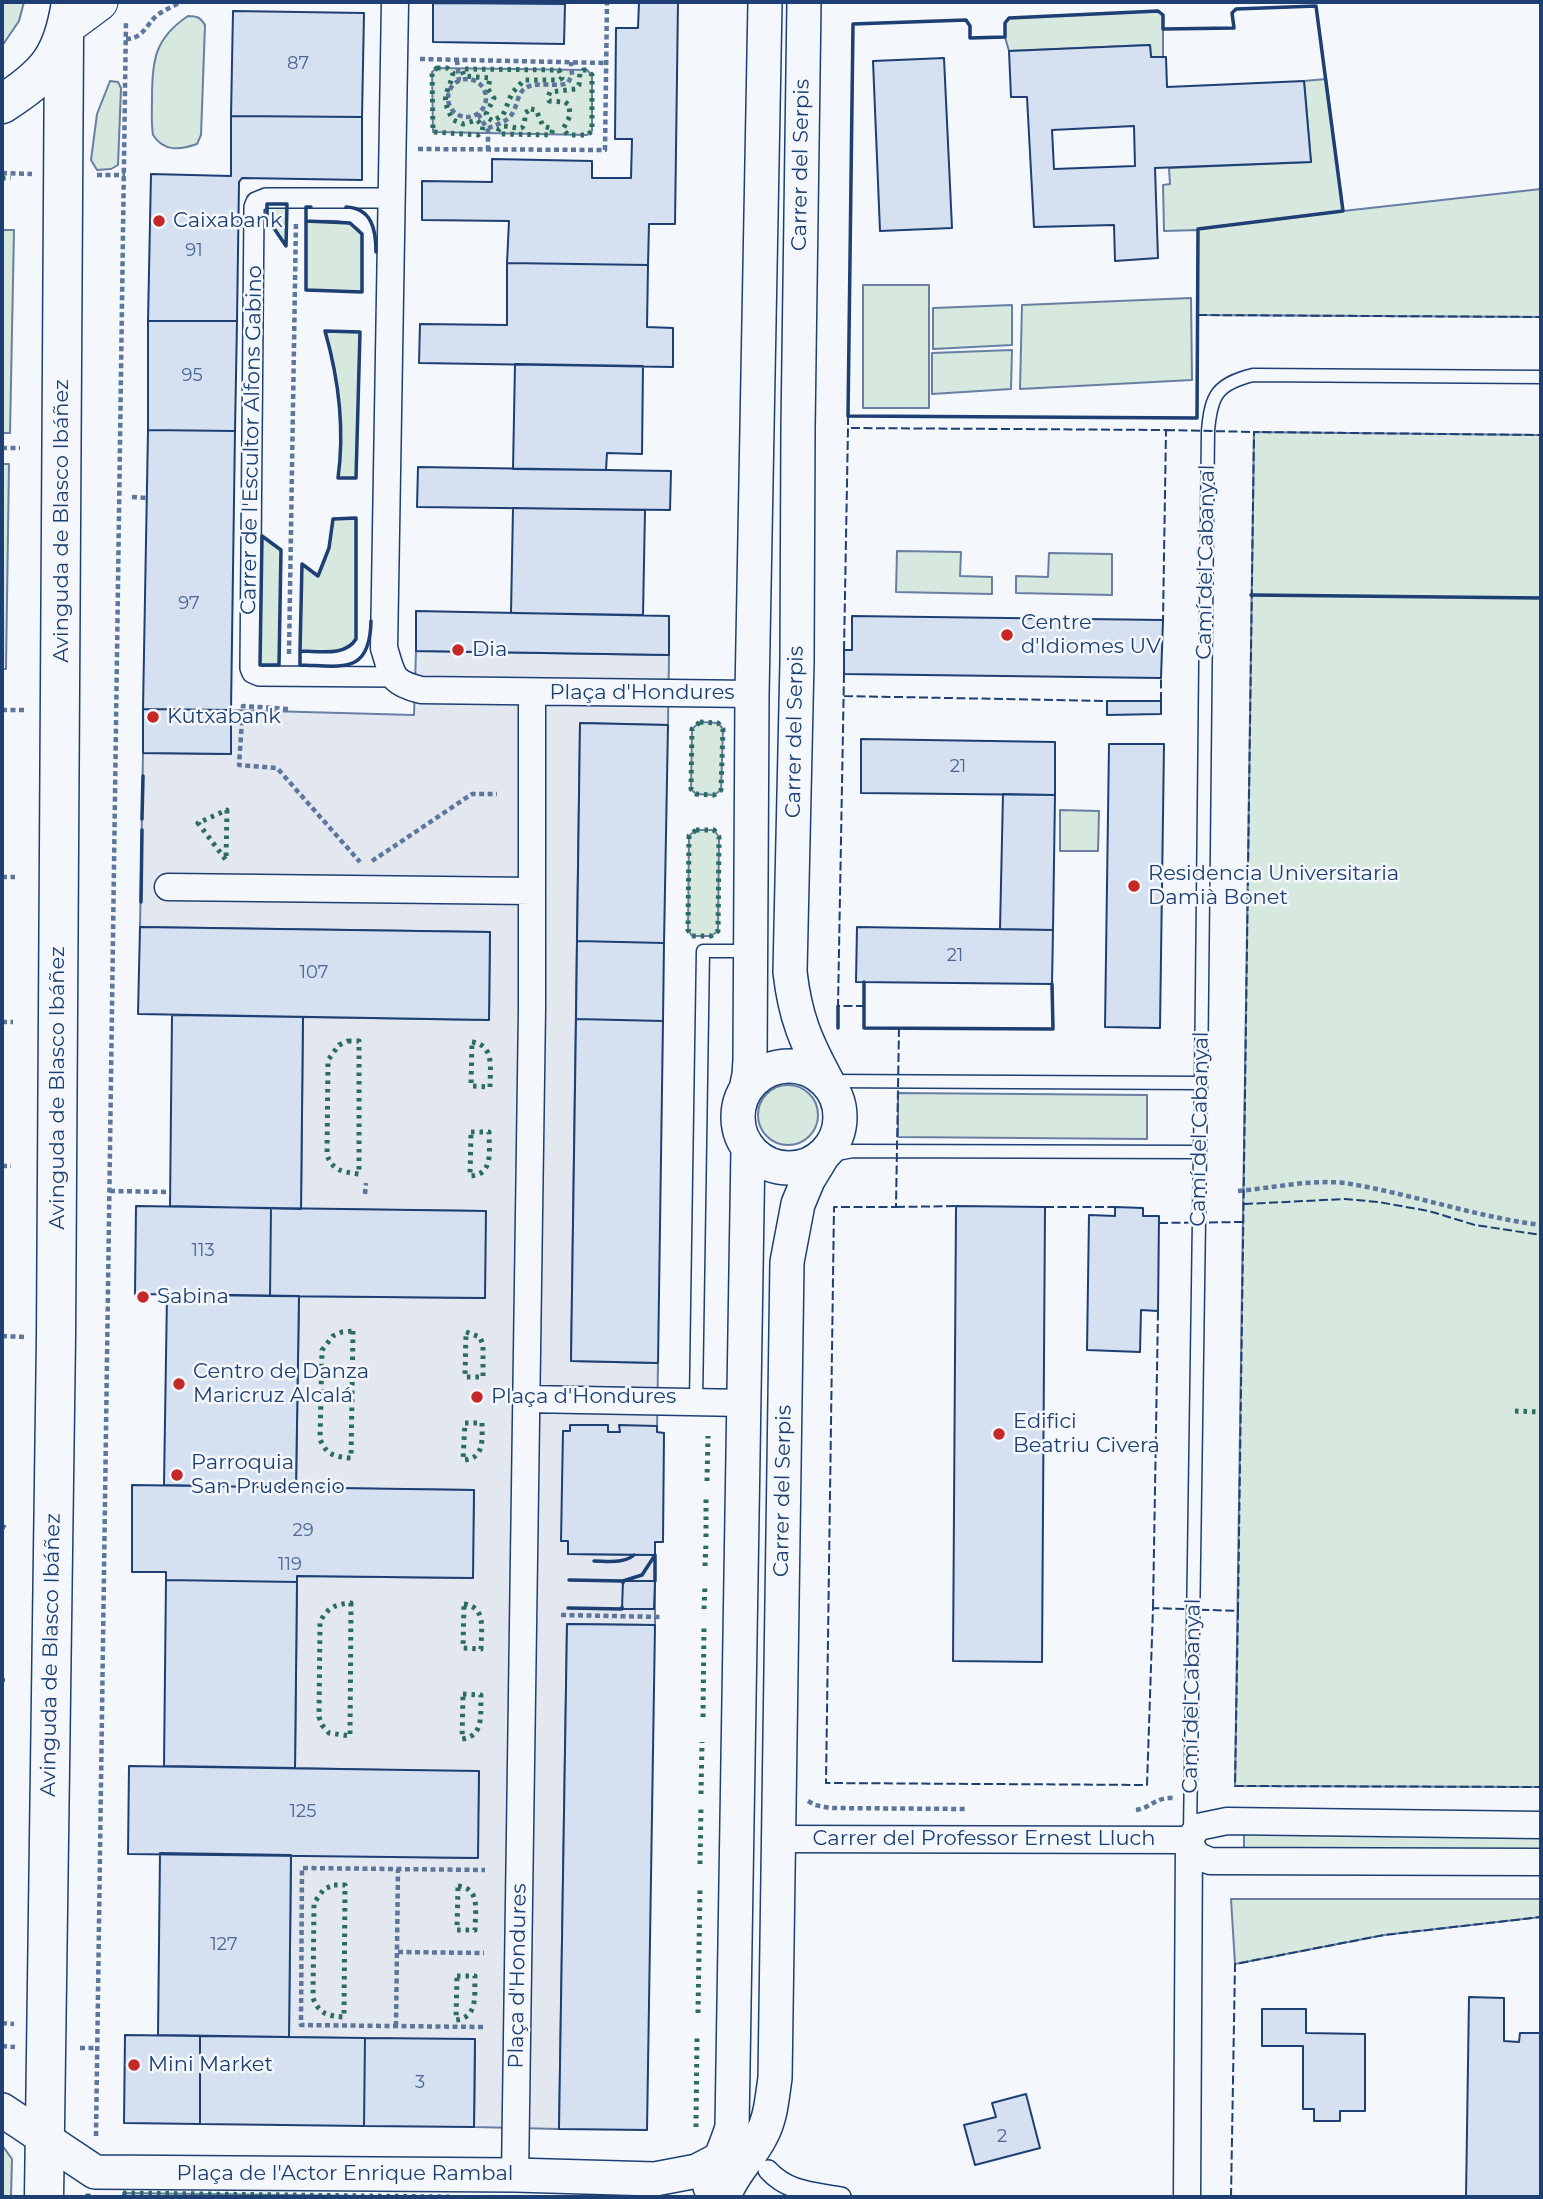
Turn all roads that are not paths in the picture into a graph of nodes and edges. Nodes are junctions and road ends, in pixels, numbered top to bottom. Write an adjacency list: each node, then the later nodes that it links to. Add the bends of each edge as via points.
1 (99, 2): 5 (main road)
2 (395, 2): 7 (street)
3 (765, 2): 11 (street, Carrer del Serpis)
4 (804, 2): 15 (street, Carrer del Serpis, via 790,972 800,1024)
5 (67, 21): 6 (main road, via 53,61 31,86); 29 (main road, Avinguda de Blasco Ibáñez)
6 (2, 104)
7 (392, 198): 9 (street, via 384,648); 9 (street, Carrer de l'Escultor Alfons Gabino, via 296,197 256,202 250,668 259,676)
8 (1541, 377): 16 (lane, Camí del Cabanyal, via 1252,375 1217,391 1208,431)
9 (398, 681): 10 (street, Plaça d'Hondures, via 421,690)
10 (533, 692): 11 (street, Plaça d'Hondures); 13 (street, Plaça d'Hondures)
11 (752, 694): 14 (street, Carrer del Serpis)
12 (169, 887): 13 (street)
13 (532, 891): 21 (street, Plaça d'Hondures)
14 (749, 951): 17 (street, Carrer del Serpis, via 750,1067); 22 (lane, via 703,951)
15 (827, 1081): 16 (lane); 17 (street, via 811,1070 784,1065 756,1077); 20 (street, via 836,1096 840,1121 833,1144)
16 (1201, 1083): 19 (lane, Camí del Cabanyal)
17 (746, 1089): 18 (street, via 738,1119)
18 (748, 1148): 20 (street, via 775,1166 791,1168); 23 (street, Carrer del Serpis)
19 (1200, 1152): 20 (lane, via 853,1151); 26 (lane, Camí del Cabanyal)
20 (822, 1157): 25 (street, Carrer del Serpis, via 798,1204 787,1262)
21 (526, 1399): 22 (street); 32 (street, Plaça d'Hondures)
22 (696, 1402): 23 (street)
23 (744, 1403): 30 (street, Carrer del Serpis, via 732,2127)
24 (1541, 1825): 26 (street, via 1227,1822 1198,1827)
25 (779, 1839): 26 (street, Carrer del Professor Ernest Lluch); 36 (street, Carrer del Serpis, via 771,2110 762,2135)
26 (1189, 1840): 27 (street, via 1196,1855 1210,1861); 38 (street, Camí del Cabanyal)
27 (1541, 1863)
28 (2, 2110): 29 (street)
29 (44, 2138): 32 (street, Plaça de l'Actor Enrique Rambal, via 95,2172); 34 (main road, Avinguda de Blasco Ibáñez)
30 (720, 2159): 33 (street, Plaça de l'Actor Enrique Rambal); 35 (street, Carrer del Serpis)
31 (768, 2170): 37 (street, via 788,2187)
32 (514, 2175): 33 (street, Plaça de l'Actor Enrique Rambal)
33 (665, 2188)
34 (44, 2197)
35 (706, 2197)
36 (724, 2197)
37 (841, 2197)
38 (1187, 2197)

